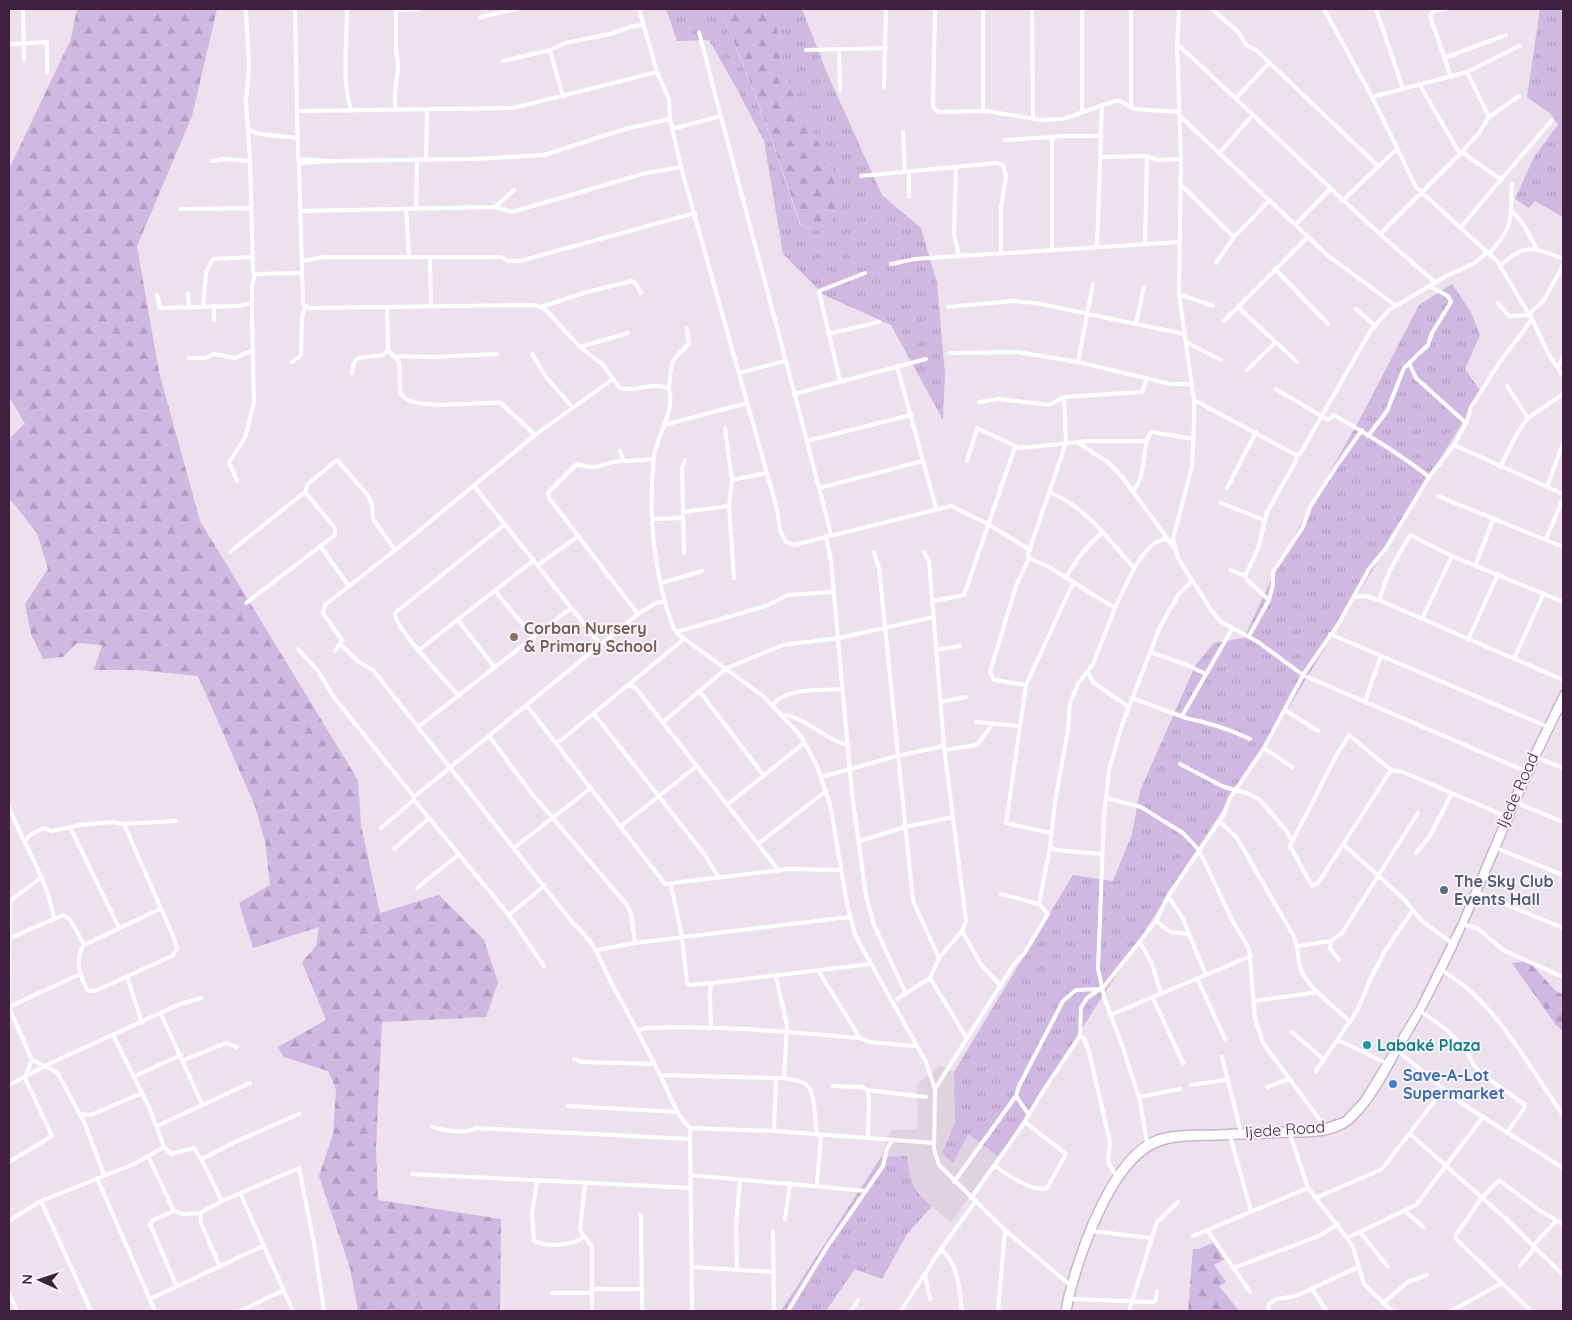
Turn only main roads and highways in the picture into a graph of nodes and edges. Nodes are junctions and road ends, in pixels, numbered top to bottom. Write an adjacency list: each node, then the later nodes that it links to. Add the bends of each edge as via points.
1 (1563, 694): 3 (main road, Ijede Road)
2 (1563, 703): 3 (main road, Ijede Road)
3 (1548, 727): 4 (main road, Ijede Road, via 1525,771 1452,943 1419,1009 1352,1114 1337,1124 1325,1127 1180,1135 1147,1143 1132,1155 1117,1177 1089,1229 1069,1284); 5 (main road, Ijede Road, via 1443,971 1366,1104 1347,1124 1332,1131 1174,1140 1149,1147 1135,1159 1120,1180 1092,1231 1079,1264)
4 (1064, 1311)
5 (1068, 1311)

